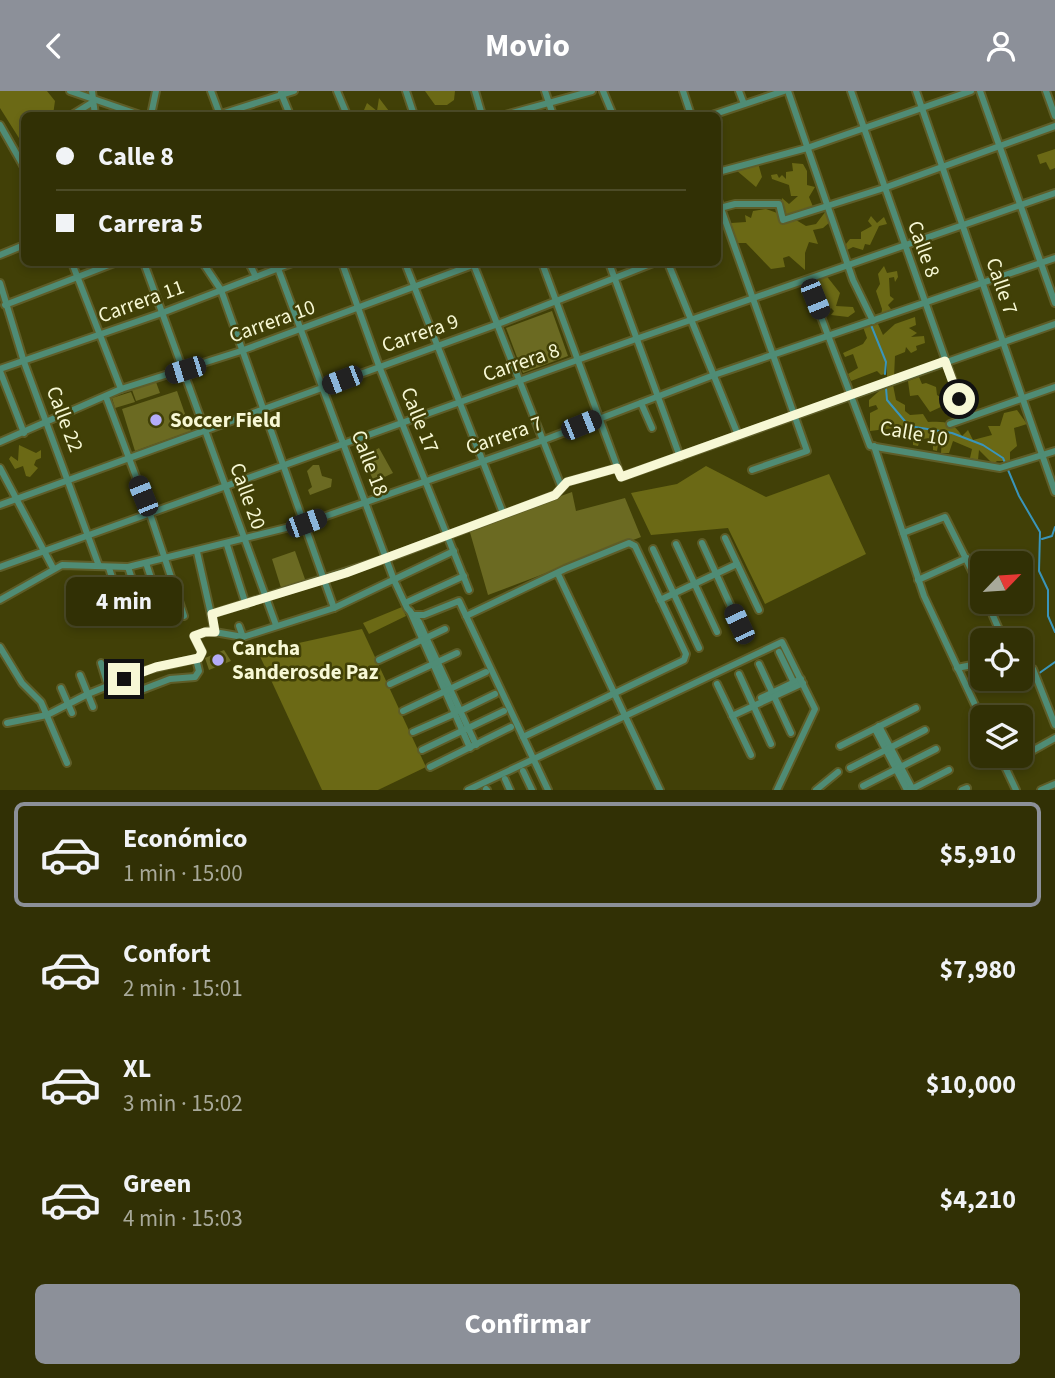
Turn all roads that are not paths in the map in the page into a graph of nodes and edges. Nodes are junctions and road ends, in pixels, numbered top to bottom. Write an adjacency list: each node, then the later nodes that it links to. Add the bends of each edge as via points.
1 (70, 91): 20 (street)
2 (156, 91): 26 (street)
3 (211, 91): 27 (street)
4 (294, 91): 19 (street)
5 (337, 91): 30 (street)
6 (406, 91): 31 (street)
7 (475, 91): 32 (street)
8 (545, 91): 21 (street)
9 (592, 91): 21 (street)
10 (604, 91): 35 (street)
11 (682, 91): 36 (street)
12 (739, 91): 22 (street)
13 (786, 91): 22 (street); 43 (street)
14 (851, 91): 41 (street, Calle 8)
15 (916, 91): 23 (street, Calle 7)
16 (971, 91): 23 (street)
17 (980, 91): 42 (street)
18 (1046, 91): 38 (street)
19 (281, 93): 28 (street); 29 (street)
20 (92, 97): 24 (street); 25 (street)
21 (550, 103): 33 (street); 34 (street)
22 (744, 104): 37 (street)
23 (921, 107): 41 (street); 45 (street, Calle 7)
24 (75, 112)
25 (132, 112)
26 (152, 112)
27 (218, 112)
28 (227, 112)
29 (288, 112)
30 (346, 112)
31 (413, 112)
32 (481, 112)
33 (517, 112)
34 (553, 112)
35 (611, 112)
36 (690, 112)
37 (721, 112)
38 (1055, 116)
39 (0, 125): 44 (street)
40 (1055, 127): 42 (street)
41 (865, 128): 43 (street); 47 (street, Calle 8)
42 (1000, 146): 45 (street); 50 (street)
43 (807, 148): 46 (street); 49 (street)
44 (21, 162)
45 (942, 167): 47 (street); 53 (street, Calle 7)
46 (721, 171)
47 (884, 188): 49 (street); 54 (street, Calle 8)
48 (1055, 193): 50 (street, Carrera 8)
49 (826, 205): 51 (street, via 783,220 779,204); 59 (street)
50 (1021, 206): 53 (street, Carrera 8); 58 (street)
51 (721, 208)
52 (721, 211): 84 (street)
53 (962, 225): 54 (street, Carrera 8); 80 (street, Calle 7)
54 (903, 245): 59 (street, Carrera 8); 85 (street, Calle 8)
55 (21, 246): 56 (street)
56 (0, 255)
57 (1055, 258): 58 (street, Carrera 7)
58 (1041, 263): 80 (street, Carrera 7); 86 (street)
59 (847, 265): 78 (street, Carrera 8); 91 (street)
60 (73, 266): 76 (street)
61 (106, 266): 76 (street)
62 (145, 266): 89 (street, Calle 20)
63 (206, 266): 82 (street)
64 (250, 266): 77 (street)
65 (275, 266): 77 (street, Carrera 11)
66 (277, 266): 94 (street, Calle 18)
67 (343, 266): 88 (street, Calle 17)
68 (406, 266): 81 (street)
69 (467, 266): 81 (street, Carrera 10)
70 (476, 266): 92 (street)
71 (543, 266): 83 (street)
72 (610, 266): 75 (street)
73 (644, 266): 75 (street, Carrera 9)
74 (669, 266): 90 (street)
75 (613, 276): 83 (street, Carrera 9); 97 (street)
76 (78, 277): 87 (street); 95 (street)
77 (256, 277): 82 (street, Carrera 11)
78 (807, 280): 84 (street, Carrera 8); 96 (street, Calle 10)
79 (0, 283): 87 (street, Calle 22)
80 (982, 283): 85 (street, Carrera 7); 98 (street, Calle 7)
81 (414, 287): 88 (street, Carrera 10); 99 (street)
82 (221, 291): 89 (street, Carrera 11); 100 (street)
83 (557, 299): 92 (street, Carrera 9); 102 (street)
84 (754, 299): 90 (street, Carrera 8); 101 (street)
85 (925, 303): 91 (street, Carrera 7); 103 (street, Calle 8)
86 (1055, 303)
87 (5, 305): 104 (street, Calle 22)
88 (358, 308): 94 (street, Carrera 10); 105 (street, Calle 17)
89 (162, 313): 95 (street, Carrera 11); 107 (street, Calle 20)
90 (692, 319): 97 (street, Carrera 8); 108 (street)
91 (872, 321): 96 (street, Carrera 7)
92 (498, 324): 99 (street, Carrera 9); 109 (street)
93 (1055, 324): 98 (street)
94 (301, 329): 100 (street, Carrera 10); 110 (street, Calle 18)
95 (99, 335): 104 (street, Carrera 11); 112 (street)
96 (830, 337): 101 (street, Carrera 7); 113 (street, Calle 10)
97 (636, 339): 102 (street, Carrera 8); 115 (street)
98 (1003, 343): 103 (street); 116 (street, Calle 7)
99 (437, 345): 105 (street, Carrera 9); 117 (street)
100 (241, 351): 107 (street, Carrera 10); 119 (street)
101 (774, 356): 108 (street, Carrera 7); 120 (street)
102 (580, 361): 109 (street, Carrera 8); 121 (street)
103 (945, 361): 113 (street); 122 (street, Calle 8)
104 (24, 362): 106 (street, Carrera 11); 124 (street, Calle 22)
105 (379, 366): 110 (street, Carrera 9); 123 (street, Calle 17)
106 (0, 370): 128 (street)
107 (185, 370): 112 (street, Carrera 10); 127 (street, Calle 20)
108 (714, 375): 115 (street, Carrera 7); 129 (street)
109 (519, 381): 117 (street, Carrera 8); 130 (street)
110 (323, 387): 119 (street, Carrera 9); 132 (street, Calle 18)
111 (1055, 387): 116 (street)
112 (121, 389): 114 (street, Carrera 10)
113 (851, 395): 120 (street); 133 (street, Calle 10, via 865,438)
114 (106, 397): 124 (street, Carrera 10); 137 (street)
115 (657, 397): 118 (street, Carrera 7); 136 (street)
116 (1023, 398): 122 (street); 135 (street, Calle 7)
117 (459, 402): 123 (street, Carrera 8); 138 (street)
118 (641, 403): 121 (street, Carrera 7); 126 (street)
119 (264, 410): 127 (street, Carrera 9); 139 (street)
120 (793, 416): 129 (street); 142 (street, via 807,451)
121 (599, 418): 130 (street, Carrera 7); 141 (street)
122 (966, 418): 125 (street)
123 (403, 422): 132 (street, Carrera 8); 144 (street, Calle 17)
124 (48, 423): 128 (street, Carrera 10); 143 (street, Calle 22)
125 (950, 424)
126 (652, 428)
127 (205, 431): 137 (street, Carrera 9); 145 (street, Calle 20)
128 (24, 433): 131 (street, Carrera 10)
129 (738, 435): 136 (street)
130 (544, 440): 138 (street, Carrera 7); 146 (street)
131 (0, 442)
132 (345, 446): 139 (street, Carrera 8); 149 (street, Calle 18)
133 (874, 446): 135 (street, Calle 10, via 1000,468); 154 (street)
134 (1055, 450): 135 (street, Calle 10)
135 (1041, 456): 147 (street, Calle 7)
136 (680, 457): 141 (street, via 621,477)
137 (128, 460): 143 (street, Carrera 9); 152 (street)
138 (483, 461): 144 (street, Carrera 7); 151 (street)
139 (285, 466): 145 (street, Carrera 8); 153 (street)
140 (0, 468): 148 (street)
141 (617, 468): 146 (street)
142 (752, 470)
143 (69, 480): 148 (street, Carrera 9); 155 (street, Calle 22)
144 (426, 481): 149 (street, Carrera 7); 156 (street, Calle 17)
145 (225, 486): 152 (street, Carrera 8); 158 (street, Calle 20)
146 (561, 486): 151 (street, via 555,495)
147 (1055, 492)
148 (15, 499): 150 (street, Carrera 9); 163 (street)
149 (366, 502): 153 (street, Carrera 7); 166 (street, Calle 18)
150 (0, 505)
151 (503, 513): 156 (street)
152 (150, 514): 155 (street, Carrera 8); 168 (street)
153 (306, 523): 158 (street, Carrera 7); 180 (street)
154 (902, 533): 167 (street, via 944,517); 182 (street)
155 (90, 534): 163 (street, Carrera 8); 172 (street, Calle 22)
156 (448, 535): 164 (street, Calle 17); 166 (street)
157 (725, 538): 170 (street)
158 (246, 540): 161 (street, Carrera 7); 186 (street, Calle 20)
159 (702, 543): 177 (street)
160 (676, 544): 183 (street)
161 (227, 545): 165 (street, Carrera 7); 191 (street)
162 (653, 549): 185 (street)
163 (44, 551): 174 (street, Carrera 8); 175 (street)
164 (454, 551): 179 (street, Calle 17); 181 (street)
165 (197, 552): 168 (street, Carrera 7); 195 (street)
166 (388, 558): 180 (street); 181 (street, Calle 18)
167 (967, 558): 171 (street); 182 (street)
168 (164, 559): 169 (street, Carrera 7); 197 (street)
169 (146, 563): 173 (street, Carrera 7); 199 (street)
170 (737, 564): 177 (street); 194 (street)
171 (970, 565)
172 (99, 566): 175 (street, Carrera 7); 176 (street, Carrera 7)
173 (128, 567): 176 (street, Carrera 7); 192 (street)
174 (0, 568)
175 (53, 568): 187 (street, Carrera 7)
176 (109, 568): 189 (street)
177 (716, 573): 183 (street); 200 (street)
178 (558, 574): 188 (street, via 632,544); 196 (street); 231 (street)
179 (464, 576): 184 (street, Calle 17); 190 (street)
180 (326, 580): 186 (street); 193 (street)
181 (394, 580): 190 (street, Calle 18); 193 (street)
182 (918, 580): 218 (street)
183 (695, 583): 185 (street); 205 (street)
184 (469, 590)
185 (673, 593): 188 (street); 209 (street)
186 (266, 599): 191 (street); 201 (street, Calle 20)
187 (0, 600)
188 (660, 600): 231 (street, via 686,658)
189 (120, 602)
190 (405, 603): 198 (street, Calle 18)
191 (246, 605): 195 (street)
192 (141, 607)
193 (334, 608): 201 (street)
194 (760, 610)
195 (212, 614): 204 (street)
196 (466, 616): 198 (street, via 456,601); 255 (street)
197 (184, 617)
198 (414, 617): 207 (street, Calle 18)
199 (166, 623)
200 (739, 624)
201 (276, 625): 206 (street)
202 (239, 626): 206 (street)
203 (445, 629): 207 (street)
204 (215, 632): 206 (street); 212 (street, via 194,636)
205 (718, 632)
206 (243, 637)
207 (424, 639): 213 (street); 215 (street, Calle 18)
208 (0, 647): 245 (street, via 13,672 36,694)
209 (699, 648)
210 (779, 652): 226 (street)
211 (457, 653): 215 (street)
212 (199, 657): 227 (street); 230 (street, via 200,671 195,677)
213 (379, 660)
214 (101, 663): 227 (street)
215 (435, 664): 224 (street); 229 (street, Calle 18)
216 (759, 664): 234 (street)
217 (970, 665): 218 (street)
218 (957, 668): 237 (street)
219 (1033, 669): 248 (street)
220 (486, 672): 229 (street)
221 (739, 674): 235 (street)
222 (80, 675): 232 (street)
223 (802, 681): 226 (street); 246 (street, via 782,642); 282 (street, via 814,713)
224 (390, 684)
225 (717, 684): 244 (street)
226 (795, 684): 234 (street)
227 (108, 685): 232 (street)
228 (61, 688): 236 (street)
229 (447, 691): 240 (street); 242 (street, Calle 18)
230 (136, 692)
231 (614, 693): 246 (street); 255 (street)
232 (88, 694): 236 (street); 238 (street)
233 (495, 694): 242 (street)
234 (773, 695): 235 (street); 254 (street)
235 (753, 704): 244 (street); 257 (street)
236 (68, 705): 243 (street); 245 (street)
237 (974, 705)
238 (93, 707)
239 (916, 708): 250 (street)
240 (403, 711)
241 (504, 711): 251 (street)
242 (457, 712): 251 (street, Calle 18); 253 (street)
243 (72, 713)
244 (731, 714): 264 (street)
245 (47, 715): 247 (street); 266 (street)
246 (624, 715): 265 (street); 281 (street)
247 (7, 723)
248 (1055, 725)
249 (511, 727): 259 (street)
250 (877, 727): 258 (street); 260 (street)
251 (465, 729): 259 (street, Calle 18); 262 (street)
252 (925, 730): 260 (street)
253 (413, 733)
254 (791, 733)
255 (523, 737): 265 (street)
256 (1055, 738): 263 (street)
257 (771, 744)
258 (840, 746)
259 (472, 747): 267 (street)
260 (888, 748): 268 (street); 269 (street)
261 (936, 749): 269 (street)
262 (422, 750)
263 (1033, 750)
264 (751, 755)
265 (533, 759): 277 (street); 280 (street)
266 (67, 763)
267 (430, 767)
268 (850, 768)
269 (898, 768): 276 (street); 284 (street)
270 (1006, 768): 285 (street)
271 (949, 770): 284 (street)
272 (523, 771): 279 (street)
273 (838, 772): 283 (street)
274 (505, 779): 278 (street)
275 (1055, 784): 286 (street)
276 (863, 786)
277 (468, 790)
278 (510, 790)
279 (532, 790)
280 (548, 790)
281 (660, 790)
282 (777, 790)
283 (816, 790)
284 (910, 790)
285 (1016, 790)
286 (1041, 790)

